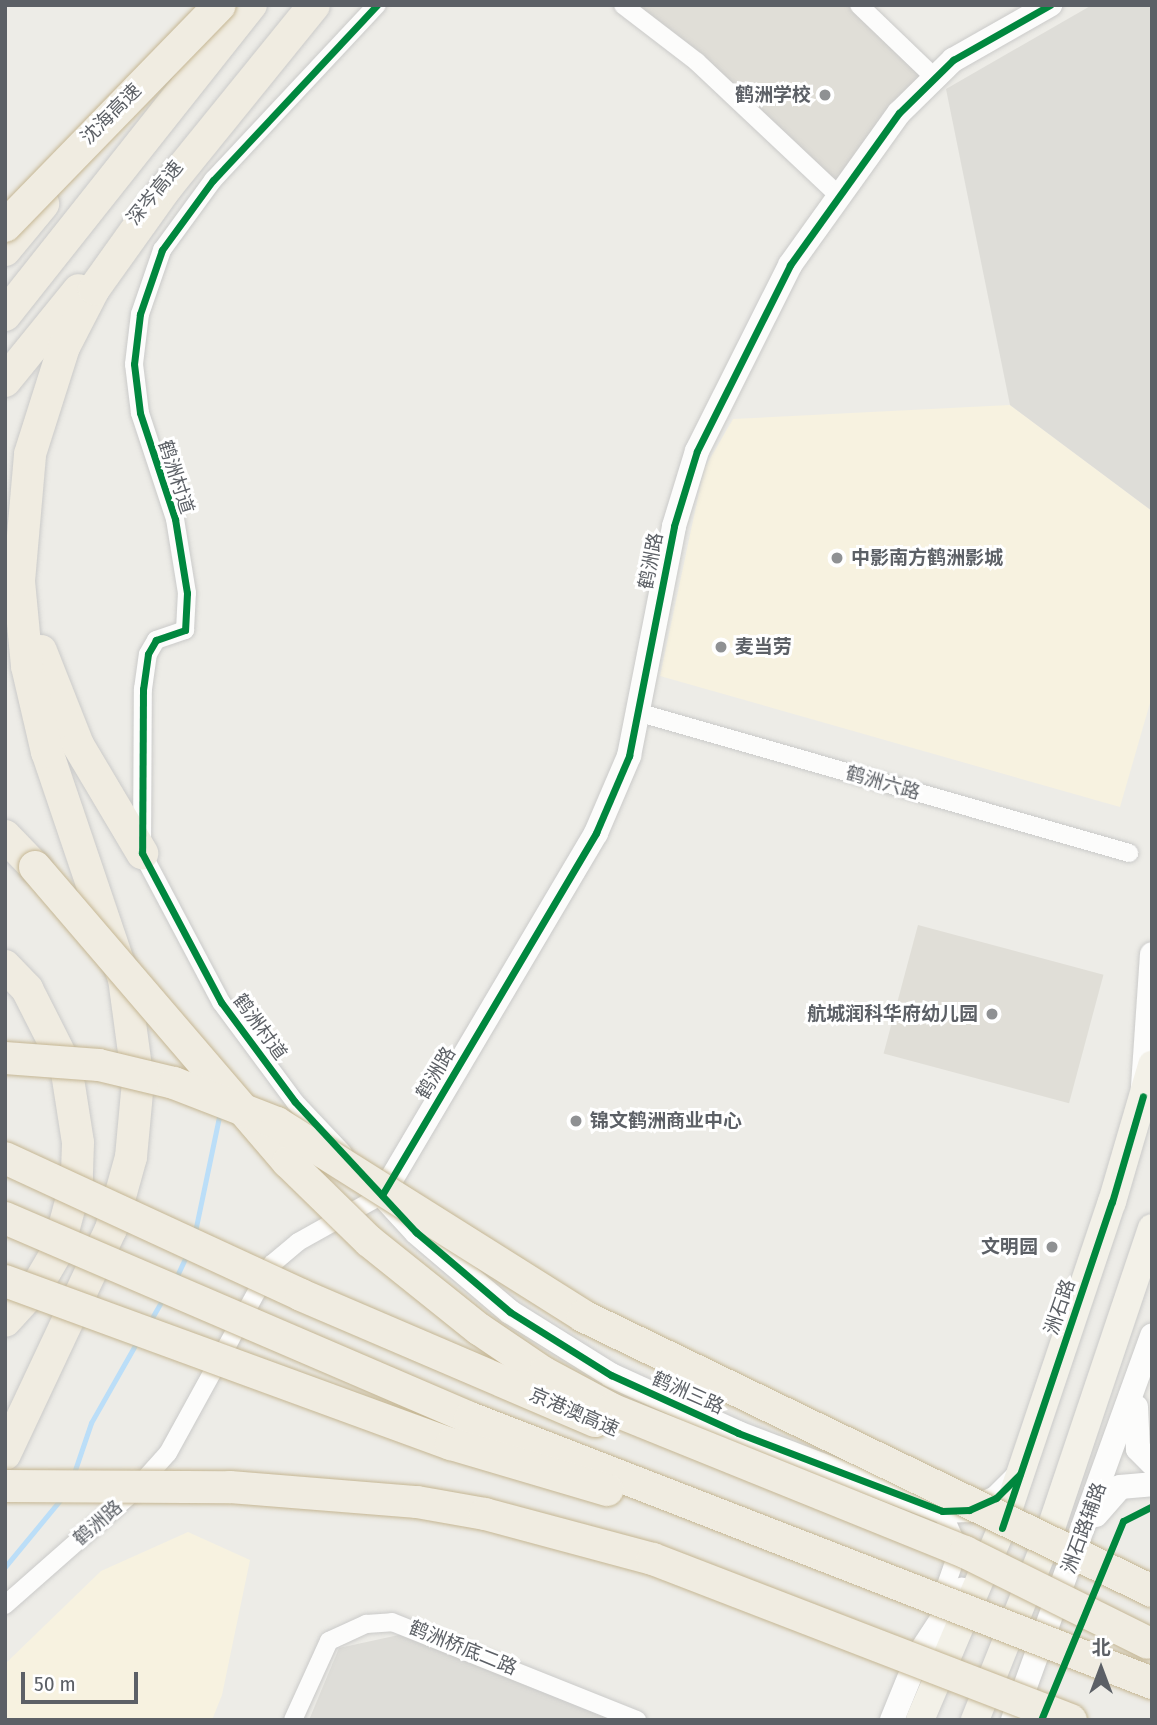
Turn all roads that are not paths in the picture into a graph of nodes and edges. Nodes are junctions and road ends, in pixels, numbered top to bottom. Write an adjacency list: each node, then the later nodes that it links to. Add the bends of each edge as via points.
1 (206, 5): 13 (highway)
2 (220, 5): 12 (highway, 沈海高速, bridge)
3 (251, 5): 14 (highway)
4 (306, 5): 15 (highway, 深岑高速)
5 (314, 5): 16 (highway, via 166,188 94,289 64,347 42,412 30,454)
6 (377, 5): 19 (street, 鹤洲村道, via 213,180 162,250 140,314 134,364 140,413 175,519 187,593 185,630 156,640 148,654 143,689)
7 (623, 5): 11 (street, via 698,62)
8 (859, 5): 10 (street)
9 (1050, 5): 10 (street, 鹤洲路, via 953,60)
10 (934, 78): 11 (street, 鹤洲路, via 899,113)
11 (839, 196): 17 (street, 鹤洲路, via 790,265 698,451 674,526)
12 (5, 226)
13 (5, 250)
14 (5, 315)
15 (5, 382)
16 (20, 531): 19 (highway, via 35,627 59,705); 37 (highway, via 21,621 35,706 124,979 138,1083 131,1157 111,1229)
17 (637, 712): 20 (street, 鹤洲六路); 28 (street, 鹤洲路, via 629,756 596,833)
18 (5, 836): 48 (highway, bridge, via 288,1162 369,1241 479,1329 544,1373 623,1415 965,1552)
19 (142, 853): 28 (street, 鹤洲村道, via 221,1002 295,1102)
20 (1129, 853)
21 (1152, 954): 23 (street)
22 (5, 967): 31 (highway, via 27,989 50,1027 75,1104 77,1179 58,1250)
23 (1150, 987): 26 (street)
24 (5, 1058): 46 (highway, bridge, via 99,1065 173,1083 277,1123 583,1316)
25 (1152, 1065): 26 (main road, 洲石路)
26 (1143, 1096): 39 (main road, 洲石路)
27 (5, 1158): 48 (highway, 京港澳高速, bridge, via 480,1373)
28 (382, 1195): 42 (street, 鹤洲三路, via 416,1232 510,1312 611,1375 738,1433); 47 (street, 鹤洲路, via 298,1242 272,1264 168,1453 133,1492)
29 (5, 1218): 45 (highway, bridge, via 470,1418)
30 (1152, 1228): 55 (main road, via 1047,1540)
31 (43, 1276): 33 (highway); 34 (highway)
32 (5, 1281): 45 (highway, bridge, via 451,1444)
33 (5, 1294)
34 (5, 1321)
35 (1152, 1335): 36 (street, 洲石路辅路)
36 (1141, 1371): 38 (street, via 1135,1436 1138,1449); 44 (street, 洲石路辅路)
37 (5, 1454)
38 (1152, 1463)
39 (1020, 1475): 42 (street, 鹤洲三路, via 996,1498 969,1510); 43 (main road, 洲石路)
40 (1152, 1483): 44 (street, via 1136,1482 1110,1494)
41 (5, 1486): 57 (highway, bridge, via 230,1487 356,1496 485,1514 653,1559)
42 (942, 1511): 49 (street, via 954,1538 956,1557)
43 (1002, 1528): 49 (street); 54 (main road, 洲石路)
44 (1077, 1549): 56 (street, 洲石路辅路)
45 (833, 1557): 50 (highway, bridge)
46 (1152, 1591)
47 (5, 1605)
48 (1150, 1644)
49 (919, 1654): 53 (street)
50 (1152, 1683)
51 (293, 1720): 52 (street, 鹤洲桥底二路, via 329,1641 366,1624 393,1622)
52 (637, 1720)
53 (892, 1720)
54 (920, 1720)
55 (975, 1720)
56 (1013, 1720)
57 (1071, 1720)

